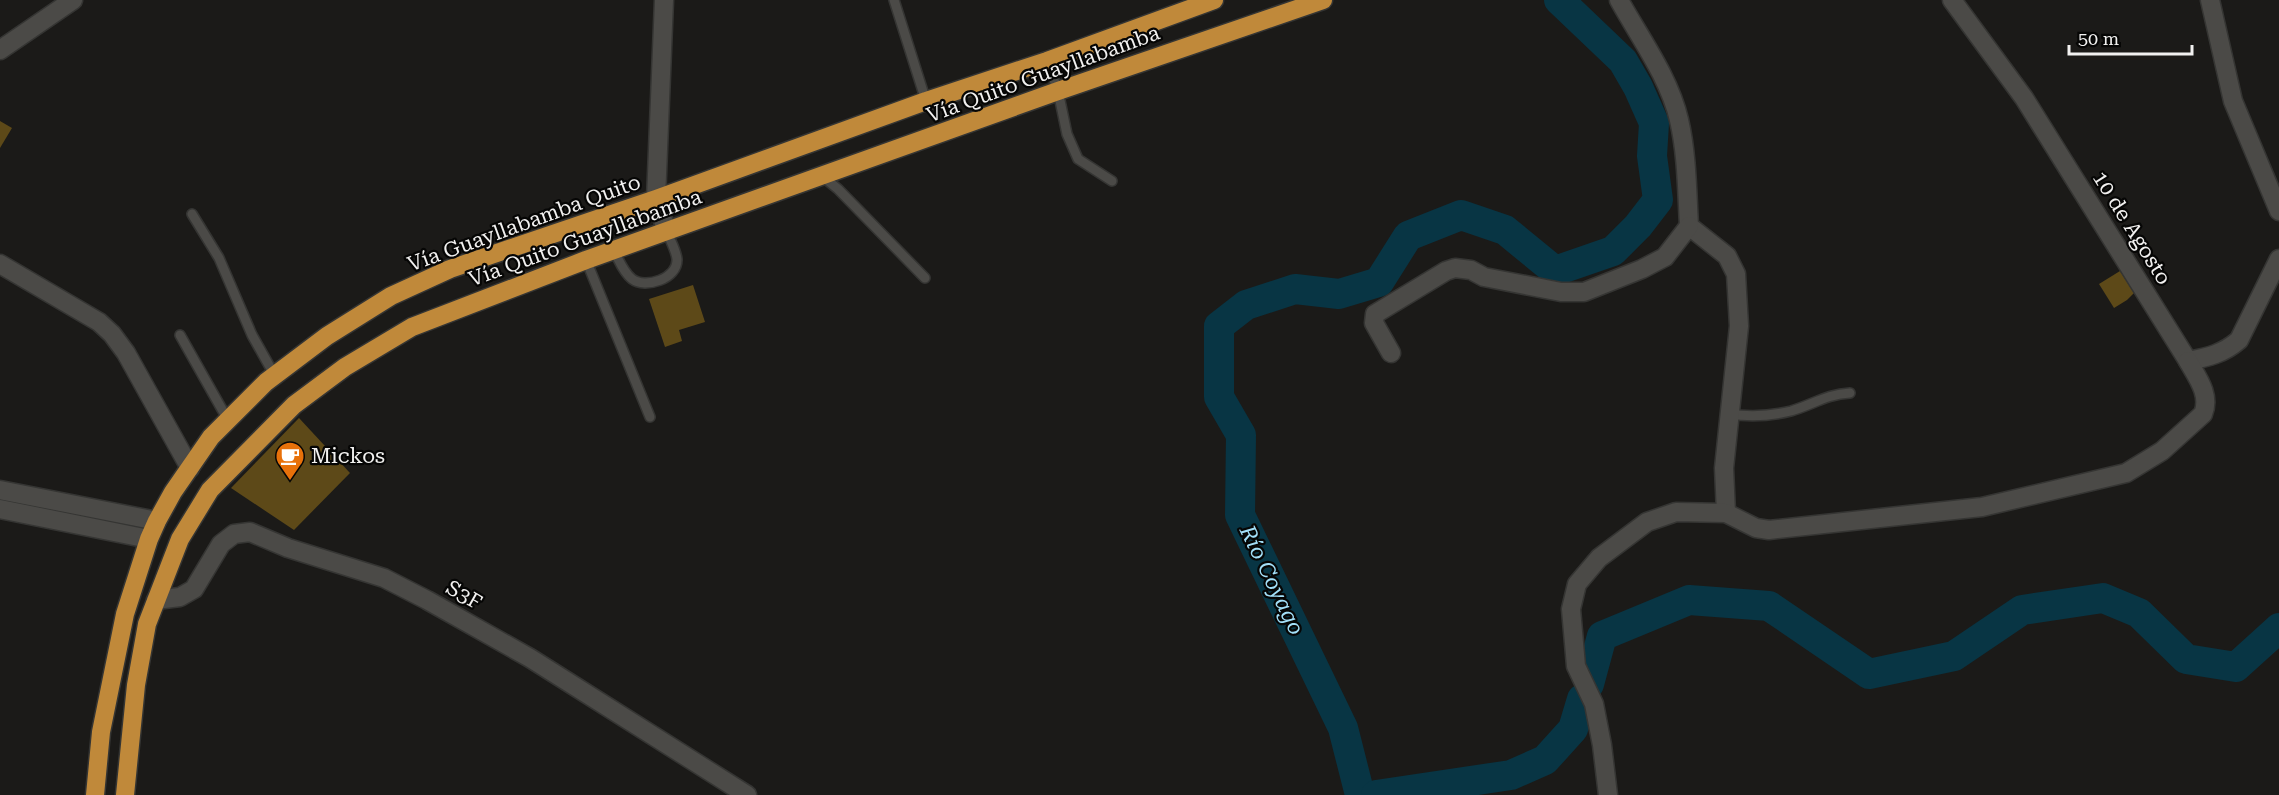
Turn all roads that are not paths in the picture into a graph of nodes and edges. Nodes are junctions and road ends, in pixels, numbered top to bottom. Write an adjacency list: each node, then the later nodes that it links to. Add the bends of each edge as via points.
1 (73, 0): 9 (street)
2 (664, 0): 15 (street)
3 (894, 0): 12 (lane)
4 (1214, 0): 10 (highway, Vía Guayllabamba Quito)
5 (1323, 0): 11 (highway, Vía Quito Guayllabamba)
6 (1619, 0): 18 (street, via 1667,84 1679,120)
7 (1952, 0): 27 (street, 10 de Agosto, via 2024,98)
8 (2210, 0): 16 (street, via 2233,101)
9 (0, 50)
10 (1047, 61): 11 (lane); 12 (highway, Vía Guayllabamba Quito)
11 (1058, 91): 13 (highway, Vía Quito Guayllabamba); 14 (lane, via 1067,134 1078,159)
12 (926, 101): 15 (highway, Vía Guayllabamba Quito)
13 (822, 176): 19 (highway, Vía Quito Guayllabamba); 24 (lane)
14 (1112, 181)
15 (656, 199): 19 (street); 28 (highway, Vía Guayllabamba Quito, via 450,269 391,296 327,336)
16 (2279, 211)
17 (192, 214): 28 (lane, via 219,258 252,335)
18 (1689, 226): 26 (street, via 1665,257 1584,292 1561,292 1471,270 1446,271 1375,314 1374,322); 30 (street, via 1727,256 1736,274 1739,326)
19 (667, 232): 20 (highway, Vía Quito Guayllabamba); 20 (lane, via 677,259 673,272 666,278 635,281)
20 (614, 251): 22 (highway, Vía Quito Guayllabamba)
21 (2279, 259): 27 (street, via 2239,340 2216,355)
22 (586, 260): 31 (lane); 39 (highway, Vía Quito Guayllabamba, via 412,327 345,367 294,405 210,490 180,538)
23 (0, 264): 33 (street, via 99,322 112,334)
24 (925, 278)
25 (180, 335): 32 (lane)
26 (1391, 352)
27 (2188, 361): 36 (street, 10 de Agosto, via 2205,394 2204,414 2162,451 2126,473 1982,507 1802,528 1756,528)
28 (275, 376): 32 (highway, Vía Guayllabamba Quito)
29 (1850, 393): 30 (lane, via 1833,394 1791,411 1750,417)
30 (1729, 414): 36 (street, via 1724,468)
31 (650, 417)
32 (228, 420): 33 (highway, Vía Guayllabamba Quito)
33 (190, 468): 37 (highway, Vía Guayllabamba Quito)
34 (0, 490): 37 (street)
35 (0, 509): 38 (street)
36 (1726, 513): 43 (street, via 1676,512 1647,522 1599,558 1577,584 1571,609 1576,666 1594,704)
37 (157, 520): 38 (highway, Vía Guayllabamba Quito)
38 (149, 539): 40 (highway, Vía Guayllabamba Quito, via 125,615 101,732)
39 (156, 600): 41 (highway, Vía Quito Guayllabamba, via 147,624 136,685); 42 (street, S3F, via 180,597 194,589 221,544 234,534 250,532 384,578 427,600 530,658)
40 (95, 795)
41 (125, 795)
42 (747, 795)
43 (1608, 795)

